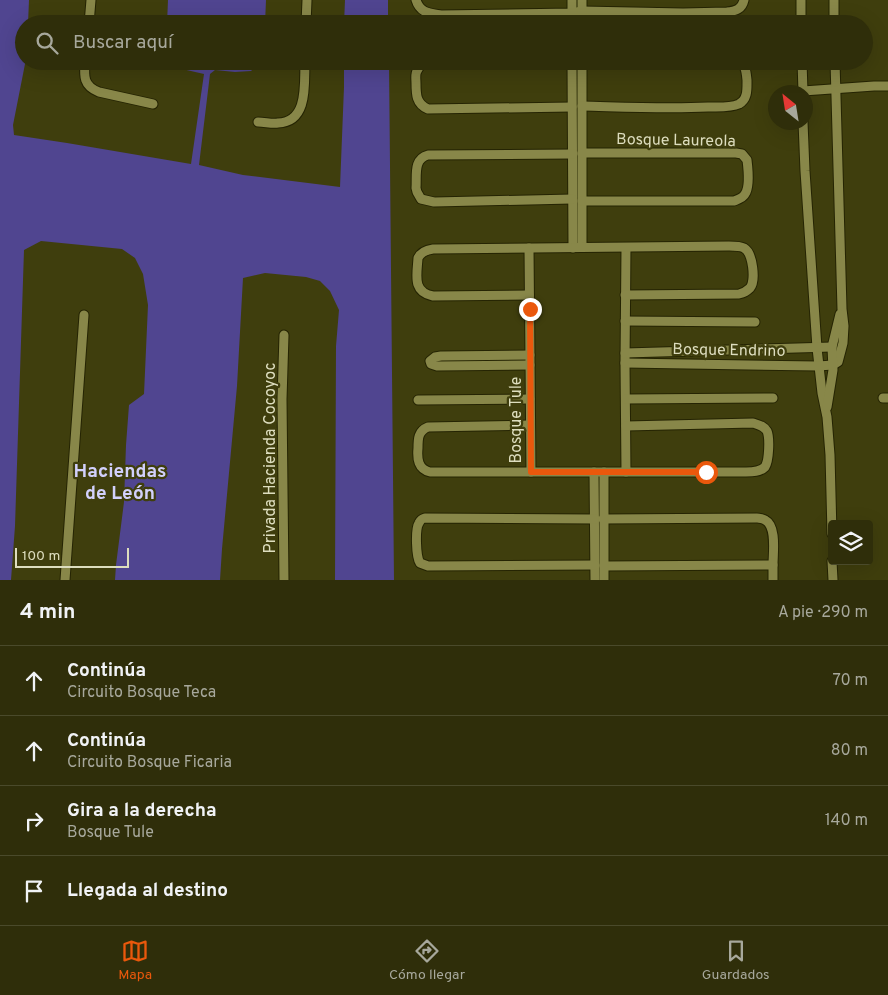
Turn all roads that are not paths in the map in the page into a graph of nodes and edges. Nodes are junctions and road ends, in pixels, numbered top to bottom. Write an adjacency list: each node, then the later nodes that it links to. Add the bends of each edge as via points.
1 (91, 0): 11 (street)
2 (307, 0): 12 (street)
3 (416, 0): 10 (street, via 426,13 441,15)
4 (572, 0): 10 (street)
5 (582, 0): 9 (street)
6 (744, 0): 9 (street, via 740,9 734,12)
7 (801, 0): 14 (street)
8 (834, 0): 15 (street)
9 (582, 11): 10 (street); 13 (street)
10 (572, 13)
11 (90, 15)
12 (306, 15)
13 (582, 15)
14 (801, 15)
15 (834, 15)
16 (84, 70): 28 (street, via 84,79 92,89)
17 (305, 70): 31 (street, via 303,102 298,115 280,124)
18 (418, 70): 30 (street, via 416,96 428,109)
19 (572, 70): 30 (street)
20 (582, 70): 29 (street)
21 (745, 70): 29 (street, via 746,97 733,106)
22 (802, 70): 24 (street)
23 (835, 70): 26 (street)
24 (803, 85)
25 (888, 86): 26 (street)
26 (835, 89): 27 (street); 41 (street)
27 (813, 91)
28 (153, 104)
29 (582, 106): 33 (street)
30 (572, 107): 33 (street)
31 (258, 122)
32 (804, 130): 47 (street)
33 (578, 154): 34 (street); 34 (street, Bosque Laureola, via 428,155 418,161 416,188 421,199 434,202); 35 (street); 35 (street, Bosque Laureola, via 736,153 747,160 747,191 744,196 730,201)
34 (572, 200): 37 (street)
35 (582, 201): 37 (street)
36 (529, 248): 37 (street); 40 (street, Bosque Tule); 40 (street, via 425,251 418,258 417,281 423,293 433,296)
37 (578, 248): 38 (street)
38 (626, 248): 39 (street); 39 (street, via 743,248 751,256 753,279 749,290 739,294)
39 (625, 294): 43 (street)
40 (530, 296): 49 (street, Bosque Tule)
41 (842, 309): 46 (street); 51 (street, via 843,343 838,362)
42 (84, 315): 70 (street)
43 (625, 322): 44 (street); 48 (street)
44 (755, 322)
45 (284, 335): 71 (street, Privada Hacienda Cocoyoc)
46 (832, 347): 47 (street, Bosque Endrino); 51 (street)
47 (817, 348): 48 (street, Bosque Endrino); 53 (street)
48 (625, 353): 50 (street)
49 (530, 355): 52 (street, Bosque Tule); 52 (street, via 442,356 430,361 438,366)
50 (625, 363): 53 (street, Bosque Endrino); 56 (street)
51 (833, 365): 53 (street, Bosque Endrino); 58 (street)
52 (530, 366): 55 (street, Bosque Tule)
53 (818, 366): 58 (street)
54 (773, 398): 56 (street)
55 (530, 399): 57 (street); 59 (street, Bosque Tule)
56 (626, 399): 60 (street)
57 (418, 400)
58 (827, 413): 66 (street)
59 (530, 424): 61 (street, Bosque Tule); 61 (street, via 428,427 420,434 417,457 422,468 430,472)
60 (626, 426): 64 (street); 64 (street, via 753,423 764,428 768,436 767,462 755,472)
61 (531, 472): 62 (street)
62 (594, 472): 63 (street); 65 (street)
63 (604, 472): 64 (street); 65 (street)
64 (626, 472)
65 (599, 519): 67 (street, via 764,519 772,530); 69 (street); 69 (street, via 426,518 418,525 417,556 423,566)
66 (832, 520)
67 (774, 565): 69 (street); 74 (street)
68 (832, 565): 75 (street)
69 (599, 566): 72 (street); 73 (street)
70 (65, 580)
71 (284, 580)
72 (595, 580)
73 (604, 580)
74 (773, 580)
75 (833, 580)

